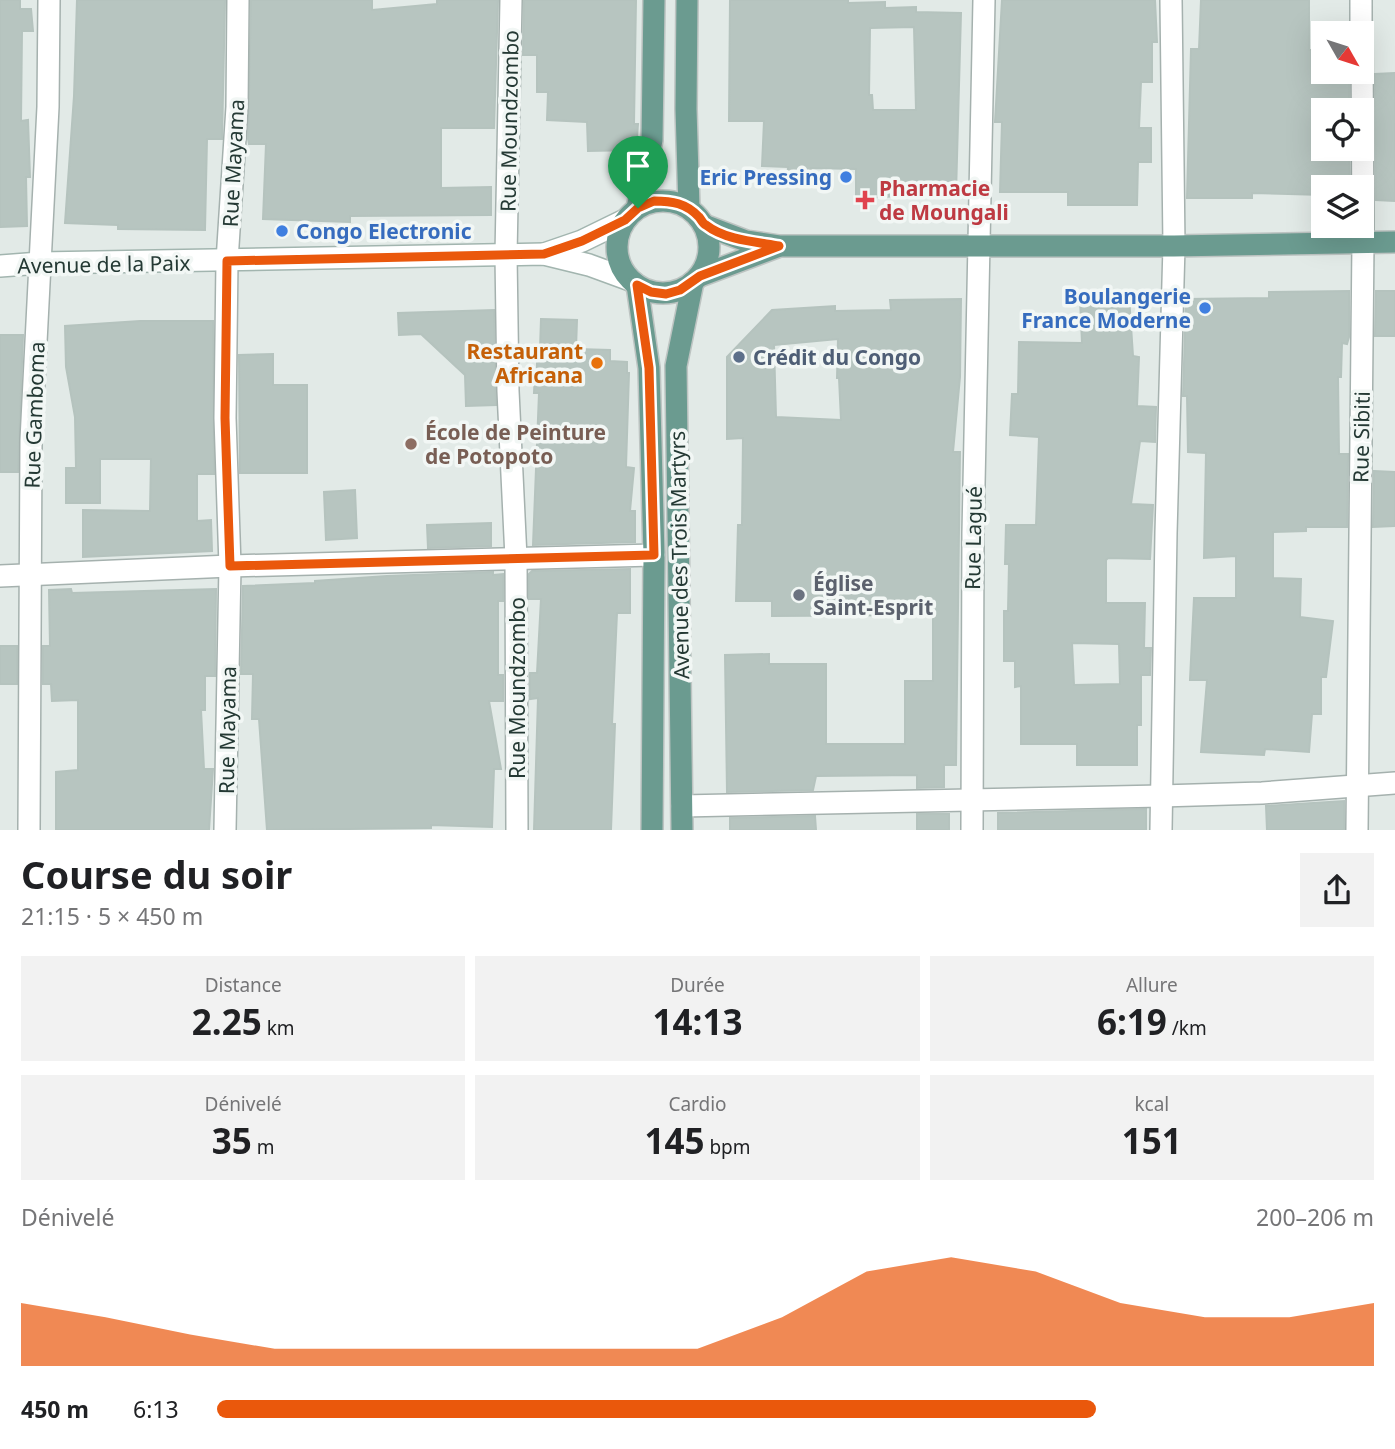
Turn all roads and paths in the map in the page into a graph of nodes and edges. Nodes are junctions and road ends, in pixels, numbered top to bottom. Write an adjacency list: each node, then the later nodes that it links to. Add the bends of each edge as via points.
1 (50, 0): 22 (street, Rue Gamboma)
2 (238, 0): 21 (street, Rue Mayama, via 237,107)
3 (511, 0): 20 (street, Rue Moundzombo)
4 (654, 0): 12 (main road, via 652,140)
5 (687, 0): 11 (main road)
6 (984, 0): 18 (street, Rue Lagué)
7 (1171, 0): 17 (street)
8 (1361, 0): 9 (street)
9 (1361, 21)
10 (1362, 84): 14 (street, Rue Sibiti)
11 (689, 208): 12 (main road, via 673,201 654,201); 13 (main road)
12 (631, 214): 19 (street, Avenue de la Paix, via 582,241); 25 (main road, via 618,234 617,251 621,267)
13 (704, 225): 16 (main road, via 746,241); 24 (main road, via 710,247)
14 (1363, 242): 15 (main road); 17 (main road); 32 (street, Rue Sibiti)
15 (1395, 242)
16 (779, 246): 18 (main road); 24 (main road)
17 (1174, 246): 18 (main road); 33 (street)
18 (978, 247): 34 (street, Rue Lagué)
19 (544, 254): 20 (street, Avenue de la Paix); 25 (street, Avenue de la Paix)
20 (506, 255): 21 (street, Avenue de la Paix); 27 (street, Rue Moundzombo)
21 (227, 261): 22 (street, Avenue de la Paix); 28 (street, Rue Mayama, via 225,418)
22 (40, 263): 23 (street, Avenue de la Paix); 29 (street, Rue Gamboma, via 31,440)
23 (0, 266)
24 (697, 279): 25 (main road, via 666,294); 35 (main road, Avenue des Trois Martyrs, via 676,366)
25 (634, 283): 26 (main road, Avenue des Trois Martyrs, via 649,368)
26 (654, 555): 27 (street); 39 (main road, Avenue des Trois Martyrs)
27 (516, 558): 28 (street); 38 (street, Rue Moundzombo)
28 (230, 566): 29 (street); 37 (street, Rue Mayama)
29 (32, 575): 30 (street); 36 (street, Rue Gamboma)
30 (0, 576)
31 (1395, 783): 32 (street)
32 (1357, 784): 33 (street); 43 (street, Rue Sibiti)
33 (1161, 796): 34 (street); 42 (street)
34 (972, 801): 35 (street); 41 (street, Rue Lagué)
35 (682, 806): 40 (main road, Avenue des Trois Martyrs)
36 (29, 830)
37 (225, 830)
38 (517, 830)
39 (652, 830)
40 (682, 830)
41 (972, 830)
42 (1161, 830)
43 (1357, 830)

